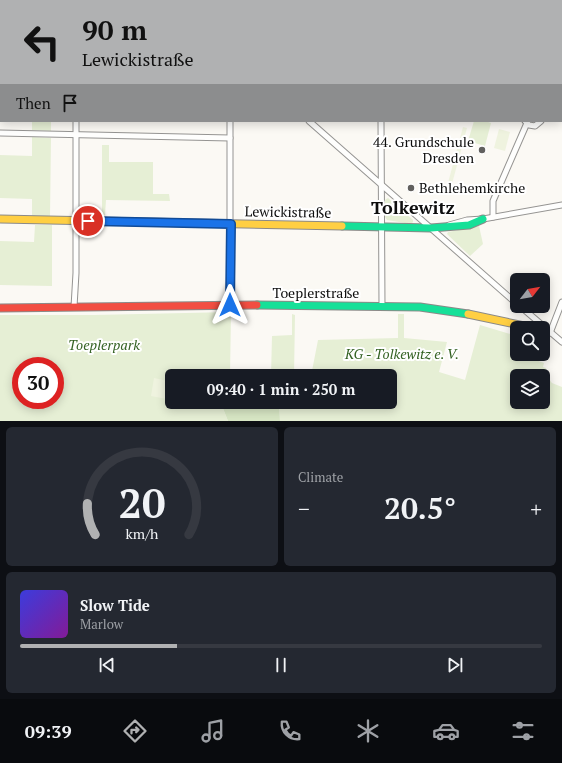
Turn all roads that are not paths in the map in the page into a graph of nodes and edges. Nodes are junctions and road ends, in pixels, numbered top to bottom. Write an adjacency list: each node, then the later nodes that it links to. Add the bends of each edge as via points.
1 (76, 122): 8 (street)
2 (230, 122): 9 (street)
3 (310, 122): 10 (street)
4 (381, 122): 10 (street)
5 (526, 122): 6 (street, via 535,126); 12 (street, via 492,201)
6 (540, 122)
7 (0, 133): 8 (street)
8 (76, 135): 9 (street); 15 (street)
9 (230, 138): 16 (street)
10 (381, 185): 17 (street); 18 (street)
11 (562, 205): 12 (street)
12 (493, 217): 14 (street)
13 (0, 219): 15 (street, Lewickistraße)
14 (483, 219): 18 (street, Lewickistraße, via 469,225)
15 (76, 220): 16 (street, Lewickistraße); 24 (street)
16 (231, 224): 17 (street, Lewickistraße); 21 (street)
17 (381, 227): 18 (street, Lewickistraße); 22 (street)
18 (431, 228): 19 (street)
19 (510, 298)
20 (562, 302): 28 (street)
21 (230, 305): 22 (street, Toeplerstraße); 24 (street, Toeplerstraße)
22 (382, 306): 27 (street, Toeplerstraße, via 426,308)
23 (0, 308): 24 (street, Toeplerstraße)
24 (74, 308)
25 (528, 313): 26 (street)
26 (537, 321)
27 (510, 323)
28 (550, 333): 29 (street)
29 (562, 342)

